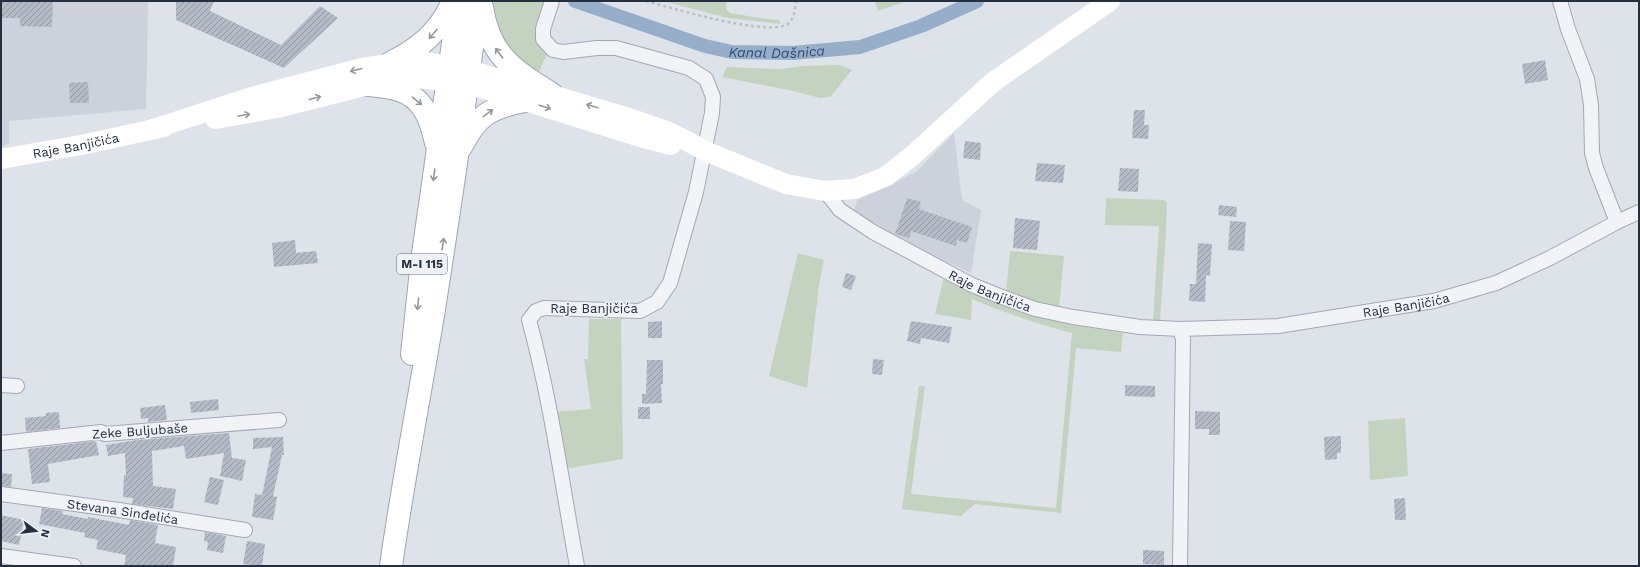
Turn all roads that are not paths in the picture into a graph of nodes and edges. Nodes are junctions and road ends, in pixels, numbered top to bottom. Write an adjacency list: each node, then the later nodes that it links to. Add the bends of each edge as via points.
1 (453, 1): 8 (main road, one-way to 8, via 448,14 429,38 406,56)
2 (459, 1): 9 (main road, M-I 115)
3 (478, 1): 9 (main road, M-I 115)
4 (482, 1): 11 (main road, one-way to 4, via 522,76 508,64 493,44 486,29)
5 (1110, 1): 17 (main road, via 993,82 912,156 885,177 854,189)
6 (1560, 1): 19 (street, via 1587,79 1591,105 1592,153)
7 (550, 5): 14 (street, Raje Banjičića, via 542,29 543,39 553,50 563,52 616,48 689,68 706,79 713,97)
8 (388, 64): 9 (main road, via 427,62); 13 (main road, one-way to 13, via 362,68 255,96)
9 (459, 75): 10 (main road); 11 (main road); 12 (main road); 15 (main road, M-I 115)
10 (368, 85): 13 (main road, one-way to 10, via 250,114); 15 (main road, one-way to 15, via 399,90 421,104)
11 (552, 94): 14 (main road, one-way to 11, via 669,132)
12 (525, 101): 14 (main road, one-way to 14, via 640,137); 15 (main road, one-way to 12, via 493,109)
13 (150, 130): 16 (main road, Raje Banjičića)
14 (705, 151): 17 (main road, via 786,184); 30 (street, Raje Banjičića, via 670,283 657,302 640,310 544,308 536,311 529,320 551,420)
15 (447, 152): 29 (main road, M-I 115, via 433,310)
16 (1, 159)
17 (825, 192): 20 (street, Raje Banjičića, via 840,210 873,232 1002,297 1035,309 1073,317 1140,327)
18 (1639, 212): 19 (street, Raje Banjičića)
19 (1616, 222): 20 (street, Raje Banjičića, via 1550,258 1496,283 1434,301 1278,326)
20 (1180, 329): 31 (street)
21 (1, 385): 22 (street)
22 (17, 386)
23 (279, 420): 24 (street, Zeke Buljubaše, via 105,434 101,432)
24 (1, 443)
25 (1, 494): 26 (street, Stevana Sinđelića)
26 (245, 530)
27 (1, 556): 28 (street)
28 (74, 566)
29 (391, 566)
30 (577, 566)
31 (1180, 566)

